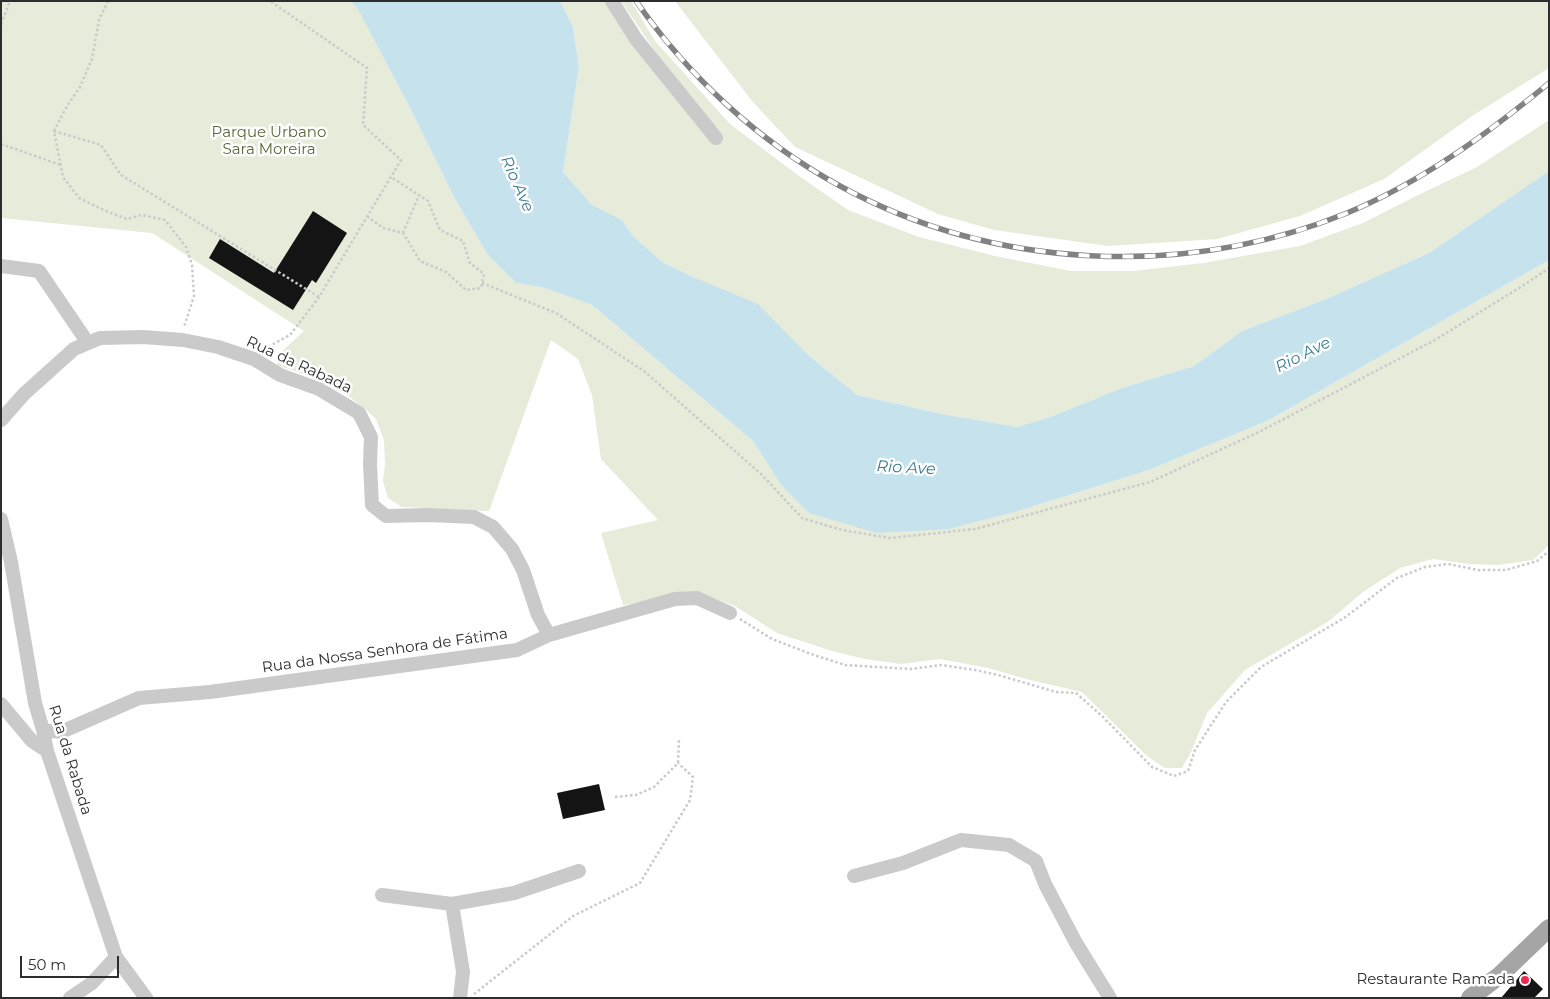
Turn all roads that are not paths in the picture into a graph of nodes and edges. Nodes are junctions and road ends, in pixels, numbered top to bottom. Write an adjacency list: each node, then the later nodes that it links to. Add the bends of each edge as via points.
1 (612, 1): 2 (street, via 636,38)
2 (716, 138)
3 (1, 266): 4 (street, via 39,271)
4 (88, 343): 5 (street, Rua da Rabada, via 74,349 24,394); 8 (street, Rua da Rabada, via 100,338 143,337 218,347 249,357 280,375 319,389 359,413 371,437 372,505 386,516 474,517 493,527 512,549 524,570 538,615)
5 (1, 420)
6 (1, 519): 10 (street, Rua da Rabada, via 35,703)
7 (730, 613): 8 (street, Rua da Nossa Senhora de Fátima, via 697,598 675,598)
8 (549, 635): 10 (street, Rua da Nossa Senhora de Fátima, via 517,650 210,692 138,698 61,732)
9 (1, 704): 11 (street, via 32,742)
10 (44, 730): 11 (street, Rua da Rabada)
11 (48, 751): 17 (street, Rua da Rabada)
12 (579, 871): 15 (street, via 514,893)
13 (854, 876): 21 (street, via 903,864 962,840 1009,845 1036,861 1044,884)
14 (382, 895): 15 (street)
15 (452, 904): 20 (street, via 463,972)
16 (1549, 928): 22 (main road, via 1499,976)
17 (116, 957): 18 (street, via 92,982); 19 (street, Rua da Rabada)
18 (70, 998)
19 (146, 998)
20 (460, 998)
21 (1110, 998)
22 (1470, 998)

